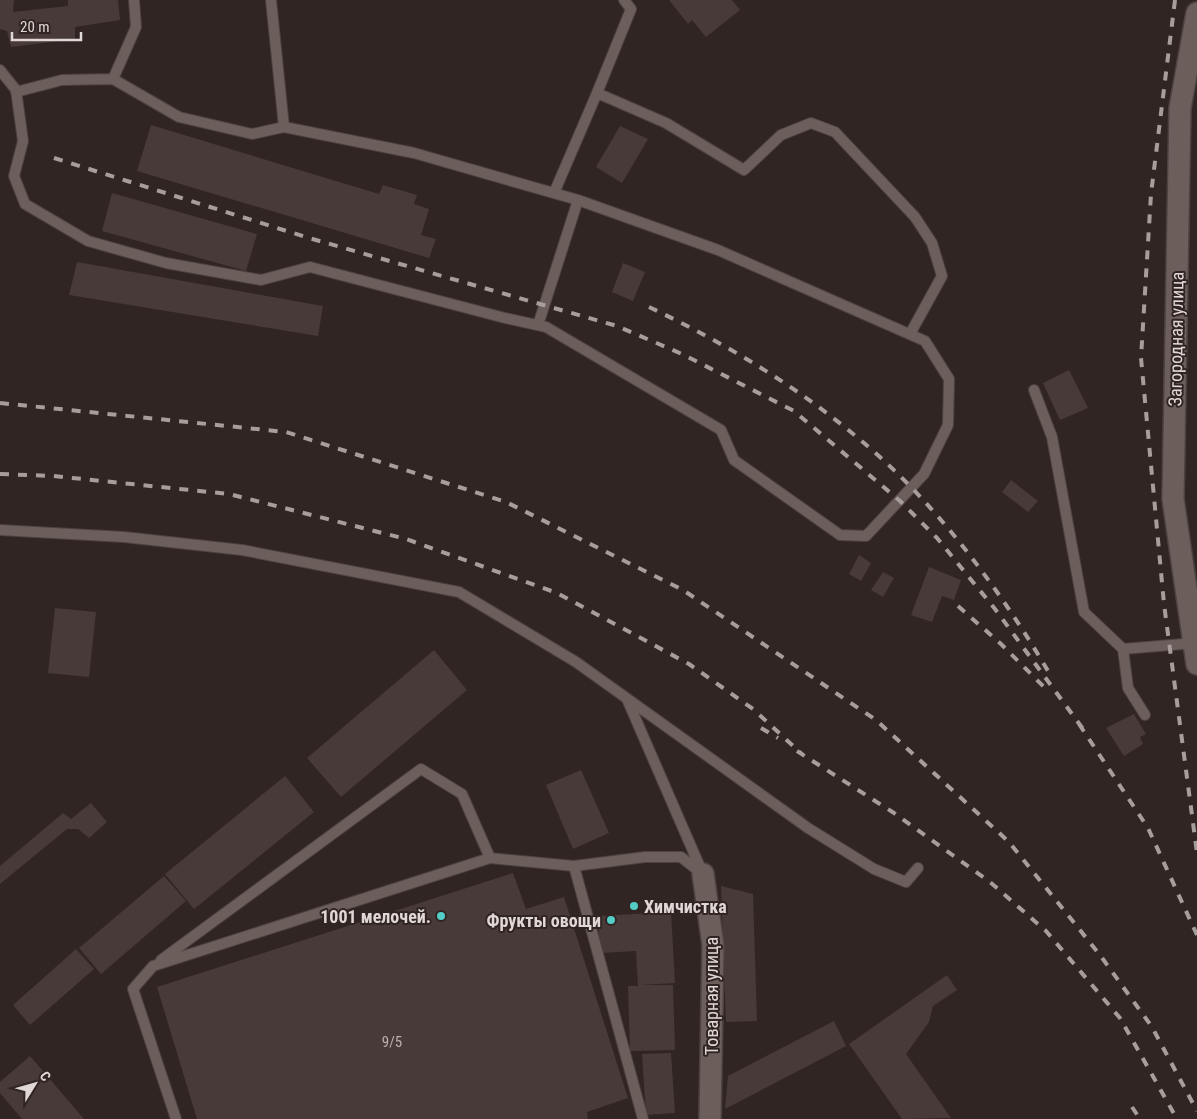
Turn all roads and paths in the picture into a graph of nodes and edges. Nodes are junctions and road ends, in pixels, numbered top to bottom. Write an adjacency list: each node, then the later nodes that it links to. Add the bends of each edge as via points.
1 (134, 0): 6 (lane, via 136,27)
2 (271, 0): 9 (lane)
3 (624, 0): 8 (lane, via 631,9)
4 (1197, 13): 16 (street, Загородная улица, via 1180,108 1173,499)
5 (0, 70): 7 (lane)
6 (113, 79): 7 (lane, via 62,80); 9 (lane, via 179,117 252,134)
7 (16, 92): 12 (lane, via 23,142 14,176 25,204 88,242 166,264 260,280 310,268)
8 (597, 93): 10 (lane); 13 (lane, via 666,123 744,170 781,135 811,122 835,132 915,216 932,242 942,276)
9 (284, 127): 10 (lane, via 414,153)
10 (554, 193): 11 (lane)
11 (578, 200): 12 (lane); 13 (lane, via 718,250)
12 (538, 325): 13 (lane, via 721,430 734,460 840,535 866,536 924,474 948,425 949,378 925,342)
13 (910, 334)
14 (1034, 390): 17 (lane, via 1052,437 1084,612)
15 (0, 530): 19 (lane, via 124,537 242,550 459,592 576,662)
16 (1195, 643): 17 (lane); 18 (street, Загородная улица)
17 (1123, 648): 20 (lane, via 1128,688)
18 (1197, 664)
19 (627, 699): 23 (lane, via 808,828 874,869 906,882); 24 (lane)
20 (1145, 715)
21 (490, 858): 22 (lane); 25 (lane); 25 (lane, via 462,794 421,769)
22 (574, 866): 24 (lane, via 645,857 681,857); 27 (lane)
23 (918, 868)
24 (703, 874): 28 (street, Товарная улица, via 713,945)
25 (153, 966): 26 (lane, via 133,988)
26 (176, 1119)
27 (643, 1119)
28 (710, 1119)

